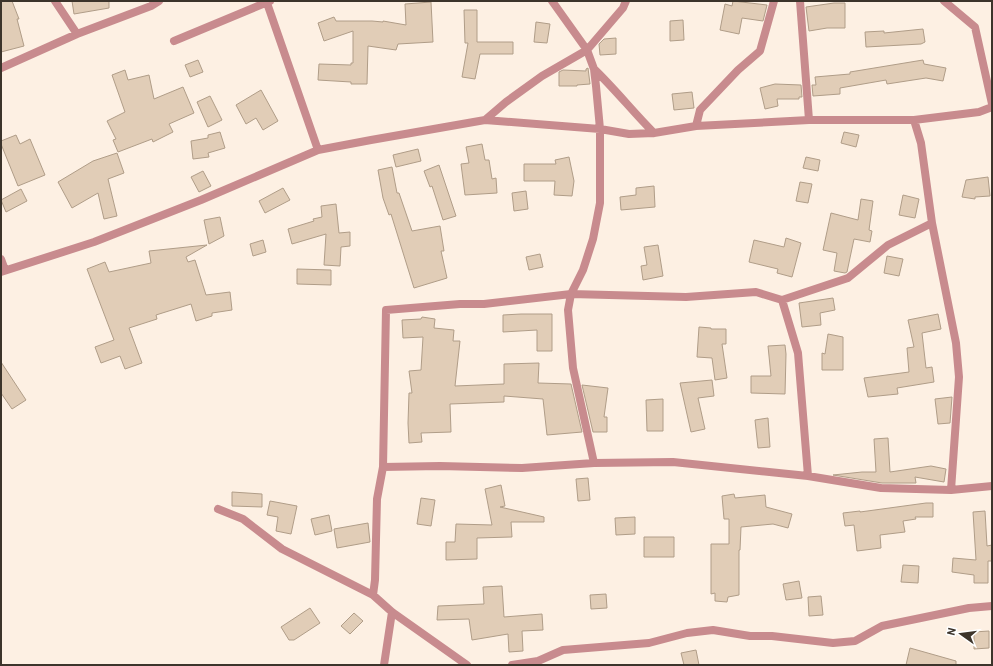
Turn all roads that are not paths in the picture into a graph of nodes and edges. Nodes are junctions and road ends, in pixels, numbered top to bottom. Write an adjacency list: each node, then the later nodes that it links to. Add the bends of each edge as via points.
1 (54, 1): 9 (street)
2 (159, 1): 9 (street)
3 (552, 1): 11 (street)
4 (626, 1): 11 (street)
5 (774, 1): 19 (street, via 760,51 700,110)
6 (944, 1): 14 (street, via 975,27)
7 (269, 2): 10 (street); 22 (street)
8 (803, 2): 17 (street)
9 (77, 34): 12 (street)
10 (174, 41)
11 (587, 50): 13 (street); 16 (street, via 542,76)
12 (3, 66)
13 (594, 69): 20 (street); 21 (street)
14 (992, 104)
15 (992, 107): 18 (street, via 979,112)
16 (486, 120): 20 (street); 22 (street)
17 (809, 120): 18 (street); 19 (street)
18 (914, 120): 23 (street, via 921,143)
19 (696, 126): 21 (street)
20 (600, 129): 21 (street, via 629,134); 26 (street, via 600,204 593,239 583,270)
21 (654, 133)
22 (318, 150): 25 (street, via 94,242)
23 (932, 223): 27 (street, via 888,245 848,278); 32 (street, via 956,343 959,377)
24 (1, 259): 25 (street)
25 (3, 271)
26 (571, 294): 27 (street, via 686,297 756,292); 28 (street, via 568,310 573,368); 29 (street, via 484,304 386,310)
27 (782, 300): 30 (street, via 798,353)
28 (594, 463): 29 (street, via 522,468); 30 (street, via 673,462)
29 (383, 467): 34 (street, via 377,499)
30 (808, 476): 32 (street, via 881,488)
31 (992, 486): 32 (street)
32 (951, 490)
33 (218, 509): 34 (street, via 243,519 282,549)
34 (373, 595): 36 (street)
35 (992, 606): 39 (street, via 969,608 882,626 855,641 833,643 713,630 687,633 649,643 563,650 538,660)
36 (392, 612): 37 (street); 38 (street)
37 (384, 665)
38 (467, 665)
39 (512, 665)

